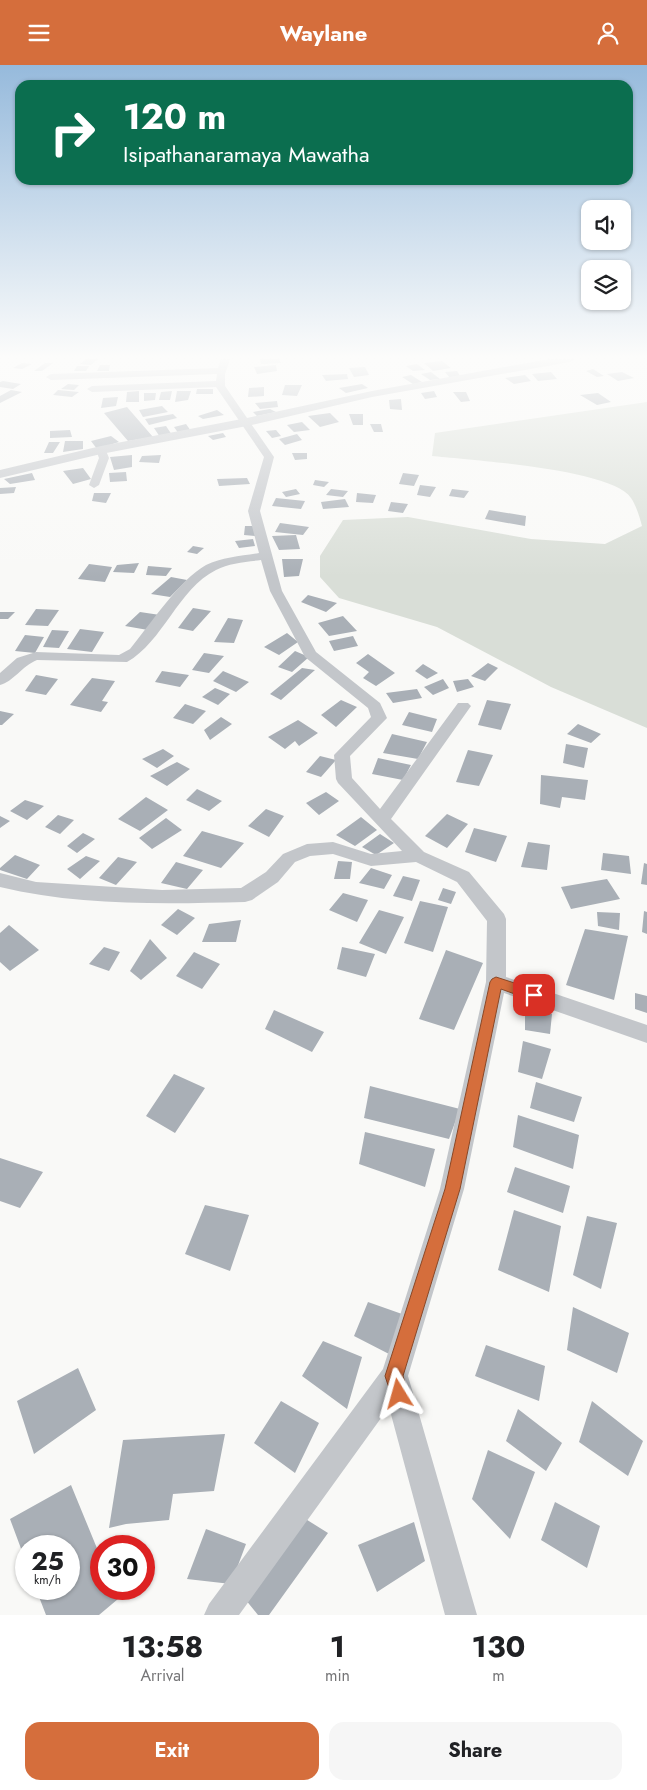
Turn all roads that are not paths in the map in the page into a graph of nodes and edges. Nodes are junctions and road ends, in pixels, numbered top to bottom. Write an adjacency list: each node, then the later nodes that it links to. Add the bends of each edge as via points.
1 (198, 431): 3 (street)
2 (253, 431): 6 (street, via 269,457 254,511)
3 (100, 450): 4 (street); 5 (street, via 104,458)
4 (0, 474)
5 (94, 485)
6 (266, 555): 7 (street, via 210,569 186,588 135,652 122,659 36,656 22,661); 9 (street, via 276,591 310,654 375,706 379,718 342,755 344,779)
7 (0, 681)
8 (463, 706): 9 (street)
9 (380, 820): 10 (street)
10 (418, 856): 11 (street, via 372,859 333,848 307,849 289,858 272,877 245,895 162,897 46,890); 12 (street, via 463,877 497,919)
11 (0, 879)
12 (496, 982): 13 (street); 14 (street, via 452,1189)
13 (647, 1034)
14 (394, 1376): 15 (street); 16 (street)
15 (220, 1615)
16 (461, 1615)

